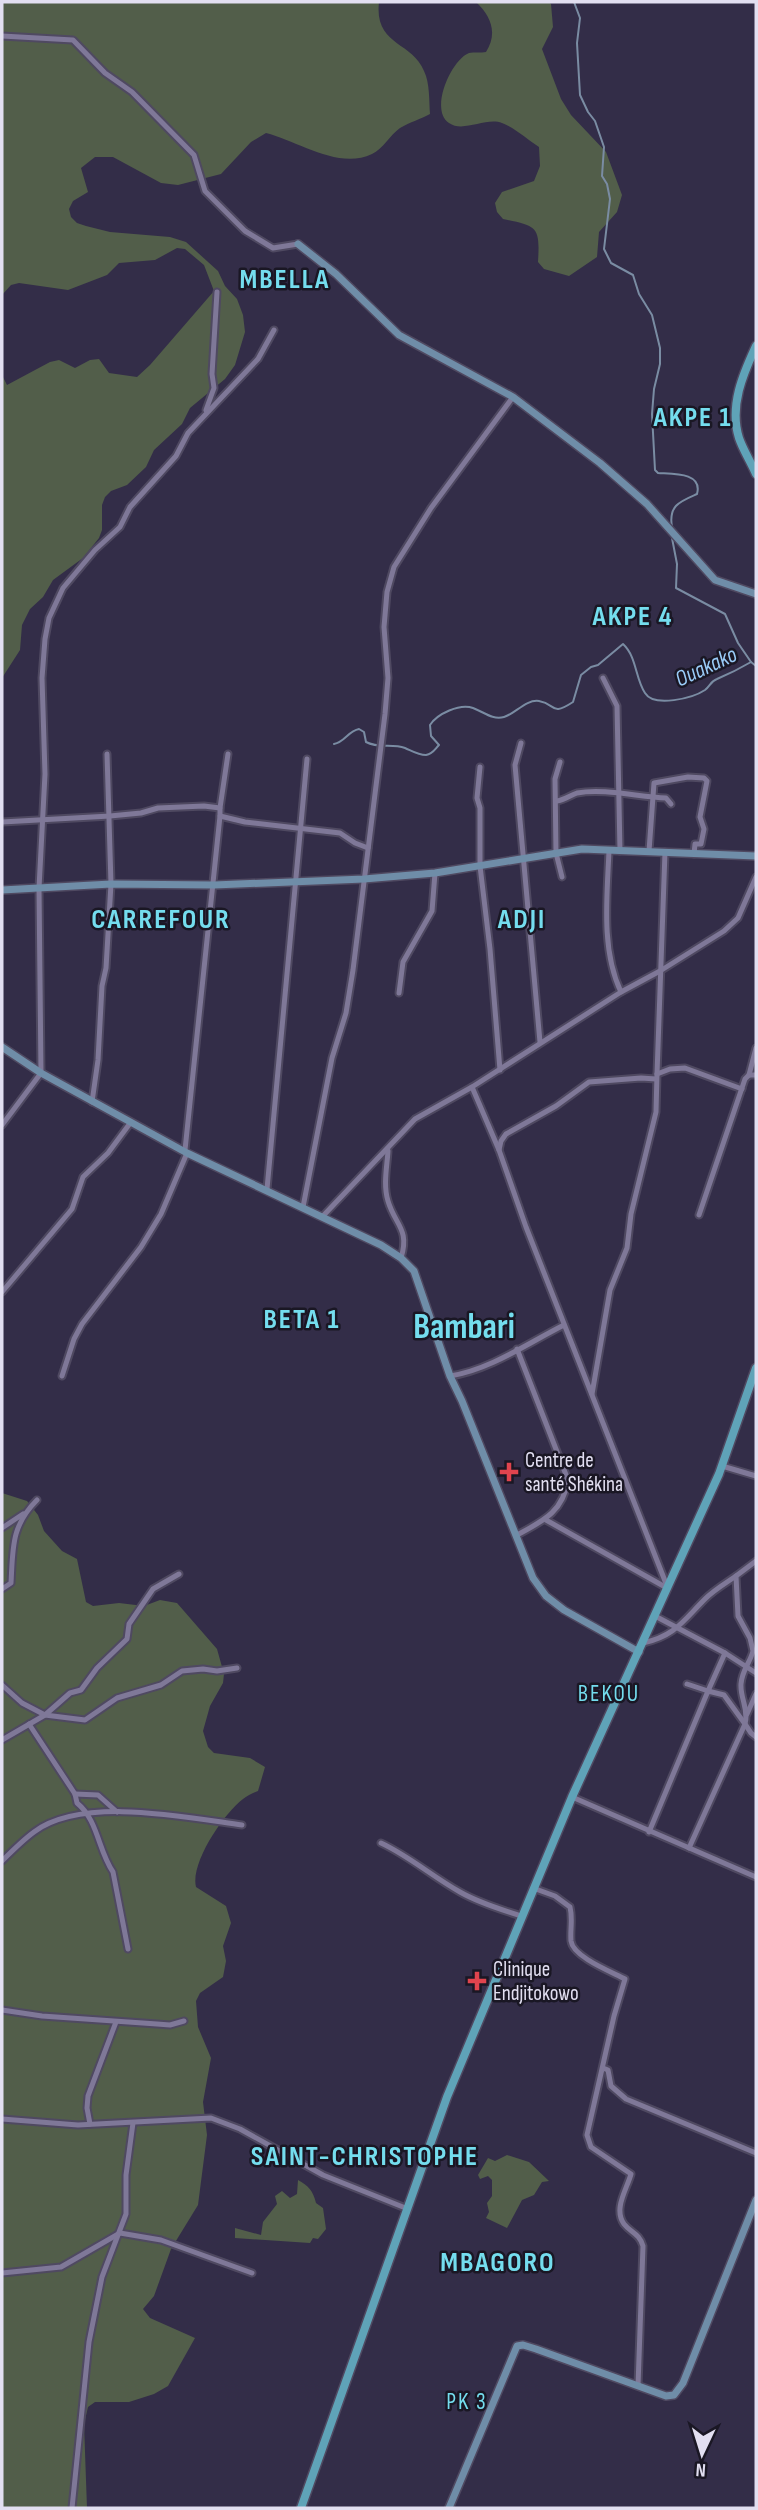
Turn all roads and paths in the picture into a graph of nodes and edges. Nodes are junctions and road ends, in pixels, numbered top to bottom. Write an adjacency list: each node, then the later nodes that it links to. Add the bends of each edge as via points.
1 (2, 36): 2 (street, via 73,40 194,155 205,191 245,231 273,248)
2 (298, 244): 6 (street, via 399,335)
3 (217, 292): 7 (street, via 214,388)
4 (274, 330): 7 (street, via 258,359)
5 (756, 346): 8 (main road, via 744,372 736,410 739,436)
6 (513, 397): 9 (street, via 647,504 715,580); 27 (street, via 446,486 394,567 387,592 388,678)
7 (205, 412): 24 (street, via 176,456 130,507 120,527 71,578 55,603 43,658)
8 (756, 474)
9 (756, 594)
10 (603, 678): 17 (street, via 617,706)
11 (521, 743): 35 (street, via 515,765)
12 (107, 754): 22 (street)
13 (228, 754): 21 (street)
14 (307, 759): 26 (street)
15 (560, 762): 19 (street, via 555,779)
16 (480, 767): 36 (street)
17 (620, 793): 18 (street); 19 (street, via 575,793); 29 (street)
18 (653, 797): 20 (street, via 666,798); 30 (street); 33 (street, via 654,783 706,779 700,817 703,836 701,844 695,844)
19 (557, 802): 32 (street)
20 (671, 804)
21 (220, 808): 22 (street, via 158,808); 23 (street)
22 (110, 816): 24 (street); 42 (street)
23 (220, 817): 26 (street); 43 (street)
24 (42, 821): 25 (street); 44 (street)
25 (2, 822)
26 (299, 826): 27 (street, via 340,833); 41 (street)
27 (368, 848): 40 (street)
28 (609, 851): 29 (street); 32 (street); 47 (street, via 610,958)
29 (620, 851): 30 (street)
30 (649, 852): 31 (street)
31 (665, 852): 33 (street); 46 (street)
32 (556, 853): 35 (street); 38 (street)
33 (694, 854): 34 (street)
34 (756, 856)
35 (523, 860): 36 (street); 49 (street)
36 (480, 866): 37 (street); 52 (street)
37 (435, 873): 40 (street); 48 (street, via 432,911 402,962)
38 (562, 877)
39 (756, 877): 46 (street, via 738,918)
40 (364, 879): 41 (street); 66 (street, via 346,1013 332,1058)
41 (297, 881): 43 (street); 65 (street)
42 (111, 884): 43 (street); 44 (street); 59 (street)
43 (214, 886): 64 (street)
44 (39, 888): 45 (street); 53 (street)
45 (2, 890)
46 (660, 971): 47 (street); 56 (street)
47 (621, 992): 49 (street)
48 (399, 993)
49 (541, 1042): 52 (street)
50 (2, 1048): 53 (street)
51 (756, 1048): 54 (street)
52 (500, 1070): 57 (street)
53 (41, 1073): 59 (street); 61 (street)
54 (749, 1075): 55 (street); 58 (street)
55 (756, 1075)
56 (656, 1077): 58 (street, via 685,1068); 63 (street, via 589,1083 506,1134); 76 (street, via 656,1112 627,1248 610,1290)
57 (472, 1087): 62 (street, via 415,1119); 63 (street)
58 (742, 1089): 67 (street)
59 (92, 1102): 60 (street)
60 (131, 1122): 64 (street); 70 (street, via 83,1178 72,1209)
61 (2, 1125)
62 (388, 1150): 68 (street); 69 (street, via 387,1199 404,1233)
63 (499, 1150): 71 (street)
64 (186, 1151): 65 (street); 74 (street, via 161,1214 82,1324)
65 (267, 1189): 66 (street)
66 (303, 1207): 68 (street)
67 (699, 1215)
68 (322, 1217): 69 (street)
69 (401, 1258): 75 (street, via 414,1271)
70 (2, 1292)
71 (564, 1325): 72 (street); 76 (street)
72 (517, 1349): 75 (street, via 470,1373); 81 (street, via 568,1480 562,1503)
73 (756, 1368): 77 (main road)
74 (62, 1376)
75 (450, 1376): 83 (street)
76 (592, 1394): 87 (street)
77 (722, 1466): 78 (street); 87 (main road)
78 (756, 1476)
79 (37, 1500): 80 (street)
80 (23, 1514): 82 (street); 88 (street, via 14,1535 11,1583)
81 (546, 1520): 83 (street); 87 (street)
82 (2, 1528)
83 (517, 1535): 91 (street, via 545,1596)
84 (756, 1561): 86 (street)
85 (179, 1574): 101 (street, via 153,1589 129,1624 127,1639 81,1690 70,1693)
86 (736, 1576): 90 (street, via 706,1598); 93 (street, via 738,1616 752,1644)
87 (667, 1587): 89 (main road)
88 (2, 1589)
89 (655, 1616): 90 (street); 91 (main road)
90 (678, 1628): 91 (street); 92 (street)
91 (641, 1648): 107 (main road)
92 (724, 1653): 93 (street); 98 (street)
93 (746, 1666): 95 (street); 100 (street, via 740,1686)
94 (237, 1668): 101 (street, via 182,1671 161,1685 117,1698 85,1720)
95 (756, 1673)
96 (687, 1684): 98 (street)
97 (2, 1685): 101 (street)
98 (708, 1691): 103 (street, via 724,1695); 111 (street)
99 (756, 1694): 100 (street)
100 (747, 1714): 103 (street)
101 (44, 1715): 102 (street)
102 (29, 1724): 105 (street); 106 (street)
103 (745, 1724): 104 (street); 113 (street)
104 (756, 1737)
105 (2, 1740)
106 (75, 1794): 108 (street, via 77,1803); 109 (street, via 98,1795)
107 (572, 1797): 111 (street); 116 (main road)
108 (88, 1812): 109 (street); 114 (street, via 35,1830); 118 (street, via 113,1872)
109 (117, 1812): 110 (street)
110 (242, 1825)
111 (649, 1832): 113 (street)
112 (381, 1843): 117 (street, via 460,1892)
113 (689, 1848): 115 (street)
114 (2, 1861)
115 (756, 1877)
116 (533, 1888): 117 (main road); 122 (street, via 570,1907 576,1950 625,1979)
117 (521, 1916): 128 (main road, via 447,2098)
118 (128, 1950)
119 (2, 2010): 121 (street)
120 (184, 2021): 121 (street, via 170,2025)
121 (116, 2022): 125 (street, via 88,2096)
122 (603, 2068): 126 (street, via 608,2070 611,2086 626,2099); 132 (street, via 587,2135 591,2147 631,2174 619,2209 624,2224 635,2231 643,2246)
123 (2, 2119): 125 (street)
124 (133, 2123): 125 (street); 128 (street, via 211,2118 323,2175); 129 (street, via 125,2175 127,2206)
125 (90, 2124)
126 (756, 2153)
127 (756, 2200): 132 (street, via 683,2383 674,2395 666,2396)
128 (408, 2209): 134 (main road)
129 (120, 2233): 130 (street, via 61,2267); 131 (street, via 161,2240); 133 (street, via 102,2277 89,2342)
130 (2, 2273)
131 (252, 2273)
132 (638, 2386): 135 (street, via 517,2346)
133 (72, 2508)
134 (301, 2508)
135 (449, 2508)

